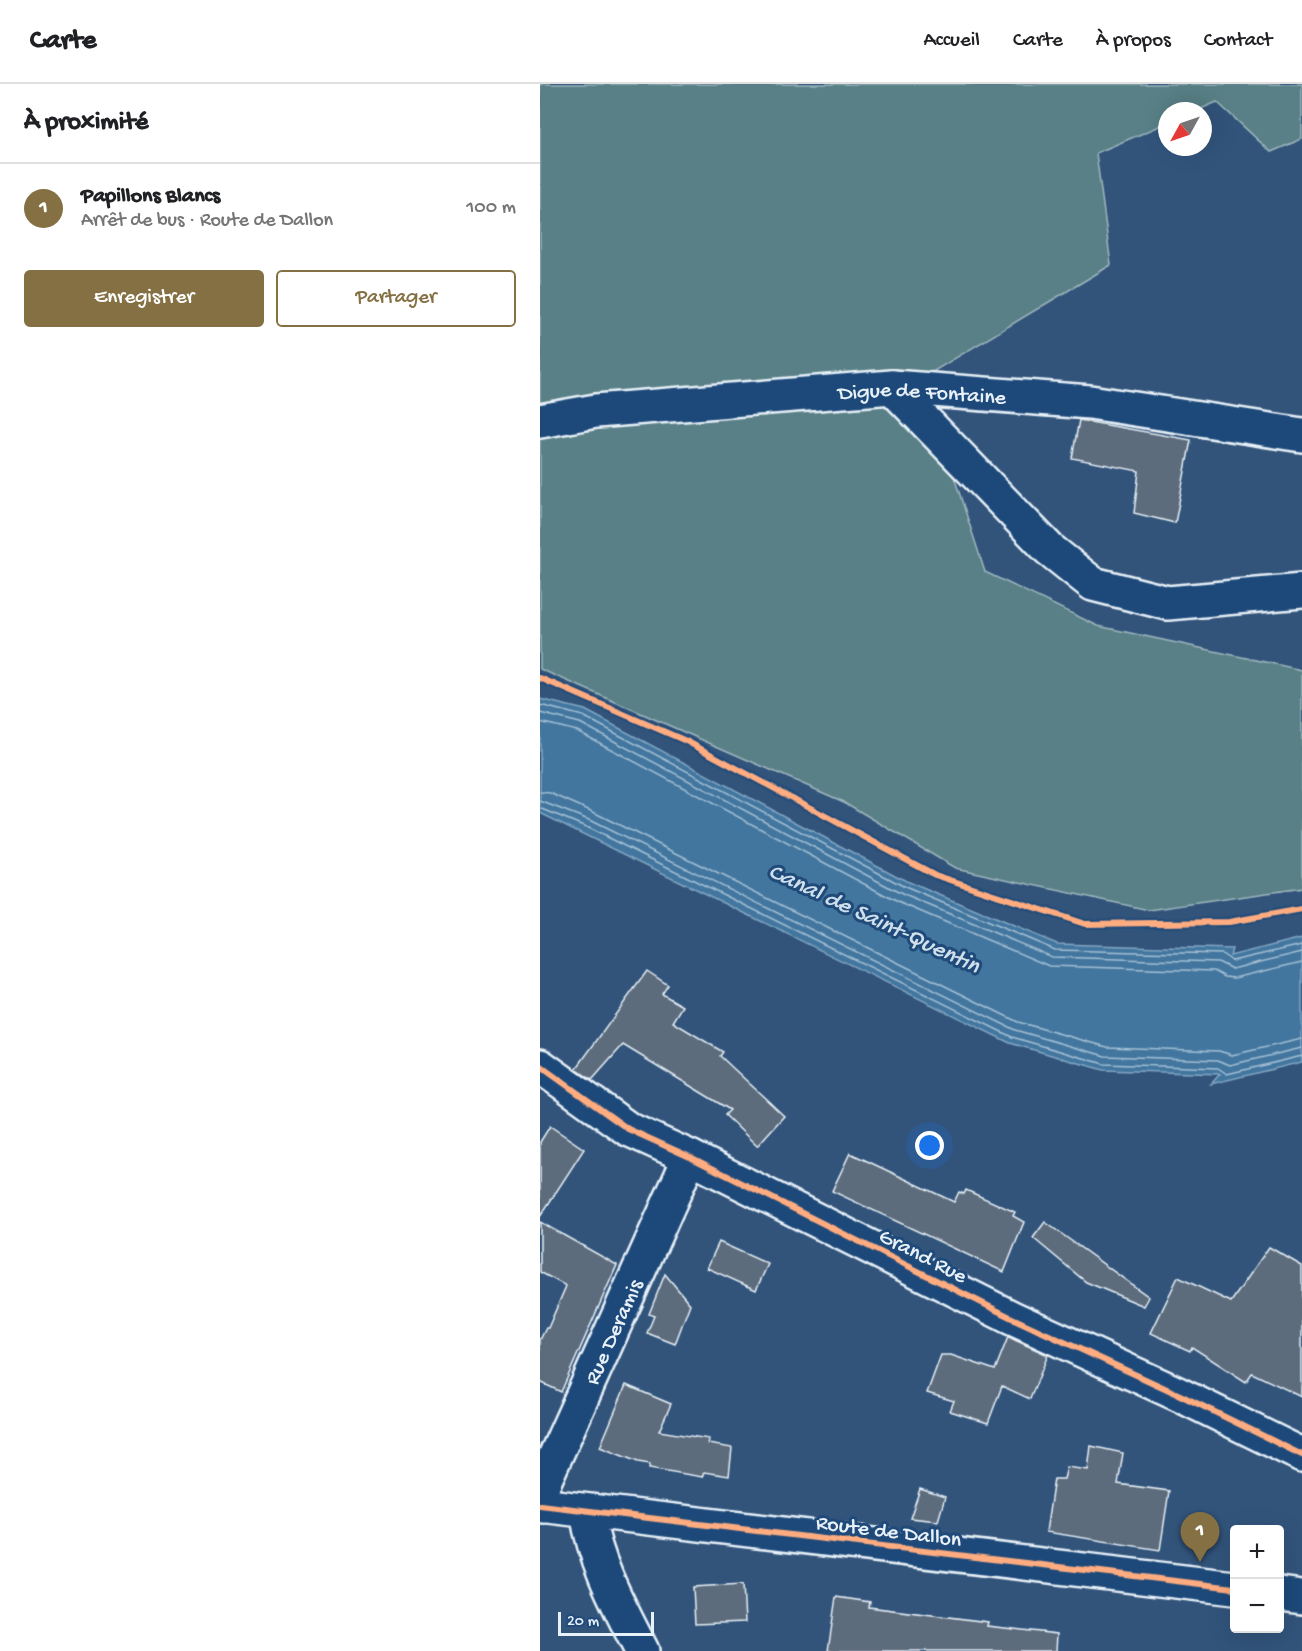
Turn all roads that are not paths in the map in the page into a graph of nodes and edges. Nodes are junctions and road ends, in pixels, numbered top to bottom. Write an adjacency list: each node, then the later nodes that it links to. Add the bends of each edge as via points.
1 (892, 387): 2 (street, Digue de Fontaine, via 596,411); 3 (street, Digue de Fontaine, via 1090,402); 4 (street, via 1049,549 1093,584 1168,603)
2 (540, 421)
3 (1302, 435)
4 (1302, 591)
5 (540, 1066): 6 (street, Grand Rue, via 628,1129)
6 (690, 1157): 7 (street, Grand Rue, via 1001,1312); 8 (street, Rue Deramis, via 543,1486)
7 (1302, 1455)
8 (541, 1505): 9 (street, Route de Dallon)
9 (587, 1511): 10 (street, Route de Dallon); 13 (street, via 609,1585)
10 (1230, 1588)
11 (1284, 1595): 12 (street)
12 (1302, 1597)
13 (642, 1651)

